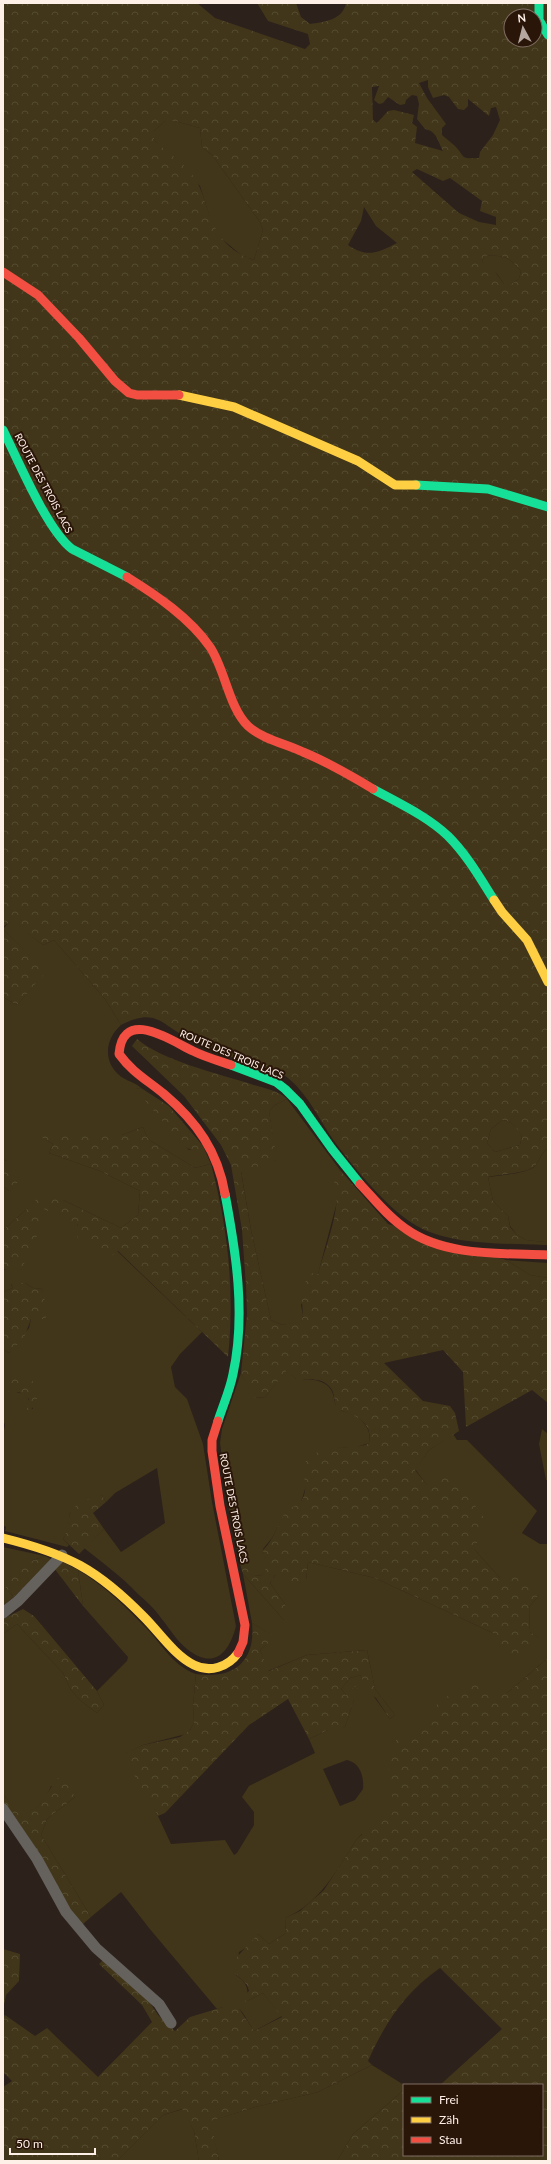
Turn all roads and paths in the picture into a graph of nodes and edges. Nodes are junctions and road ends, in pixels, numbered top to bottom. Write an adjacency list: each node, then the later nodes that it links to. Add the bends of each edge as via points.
1 (539, 3): 2 (street, via 540,24)
2 (548, 35)
3 (3, 272): 5 (street, via 42,299 115,381 129,393 186,395 234,407 358,461 395,484 488,490)
4 (3, 430): 6 (street, ROUTE DES TROIS LACS, via 52,526 64,543 115,569 145,588 188,623 210,647 234,704 248,726 346,773 431,822 448,836 470,862 502,912 527,940)
5 (548, 507)
6 (548, 982)
7 (548, 1254): 9 (street, ROUTE DES TROIS LACS, via 483,1251 426,1239 407,1229 393,1217 332,1149 296,1098 276,1082 195,1052 155,1032 137,1029 124,1035 119,1048 122,1059 129,1068 165,1095 198,1129 216,1157 226,1196 236,1253 238,1338 233,1374 212,1440 212,1451 220,1506 244,1619 244,1639 240,1650 232,1660 217,1668 194,1665 180,1655 110,1585 95,1573)
8 (3, 1538): 9 (street, ROUTE DES TROIS LACS)
9 (62, 1555): 10 (street, via 18,1602)
10 (3, 1613)
11 (3, 1809): 12 (street, via 37,1859 66,1912 96,1948 159,2004)
12 (171, 2023)

